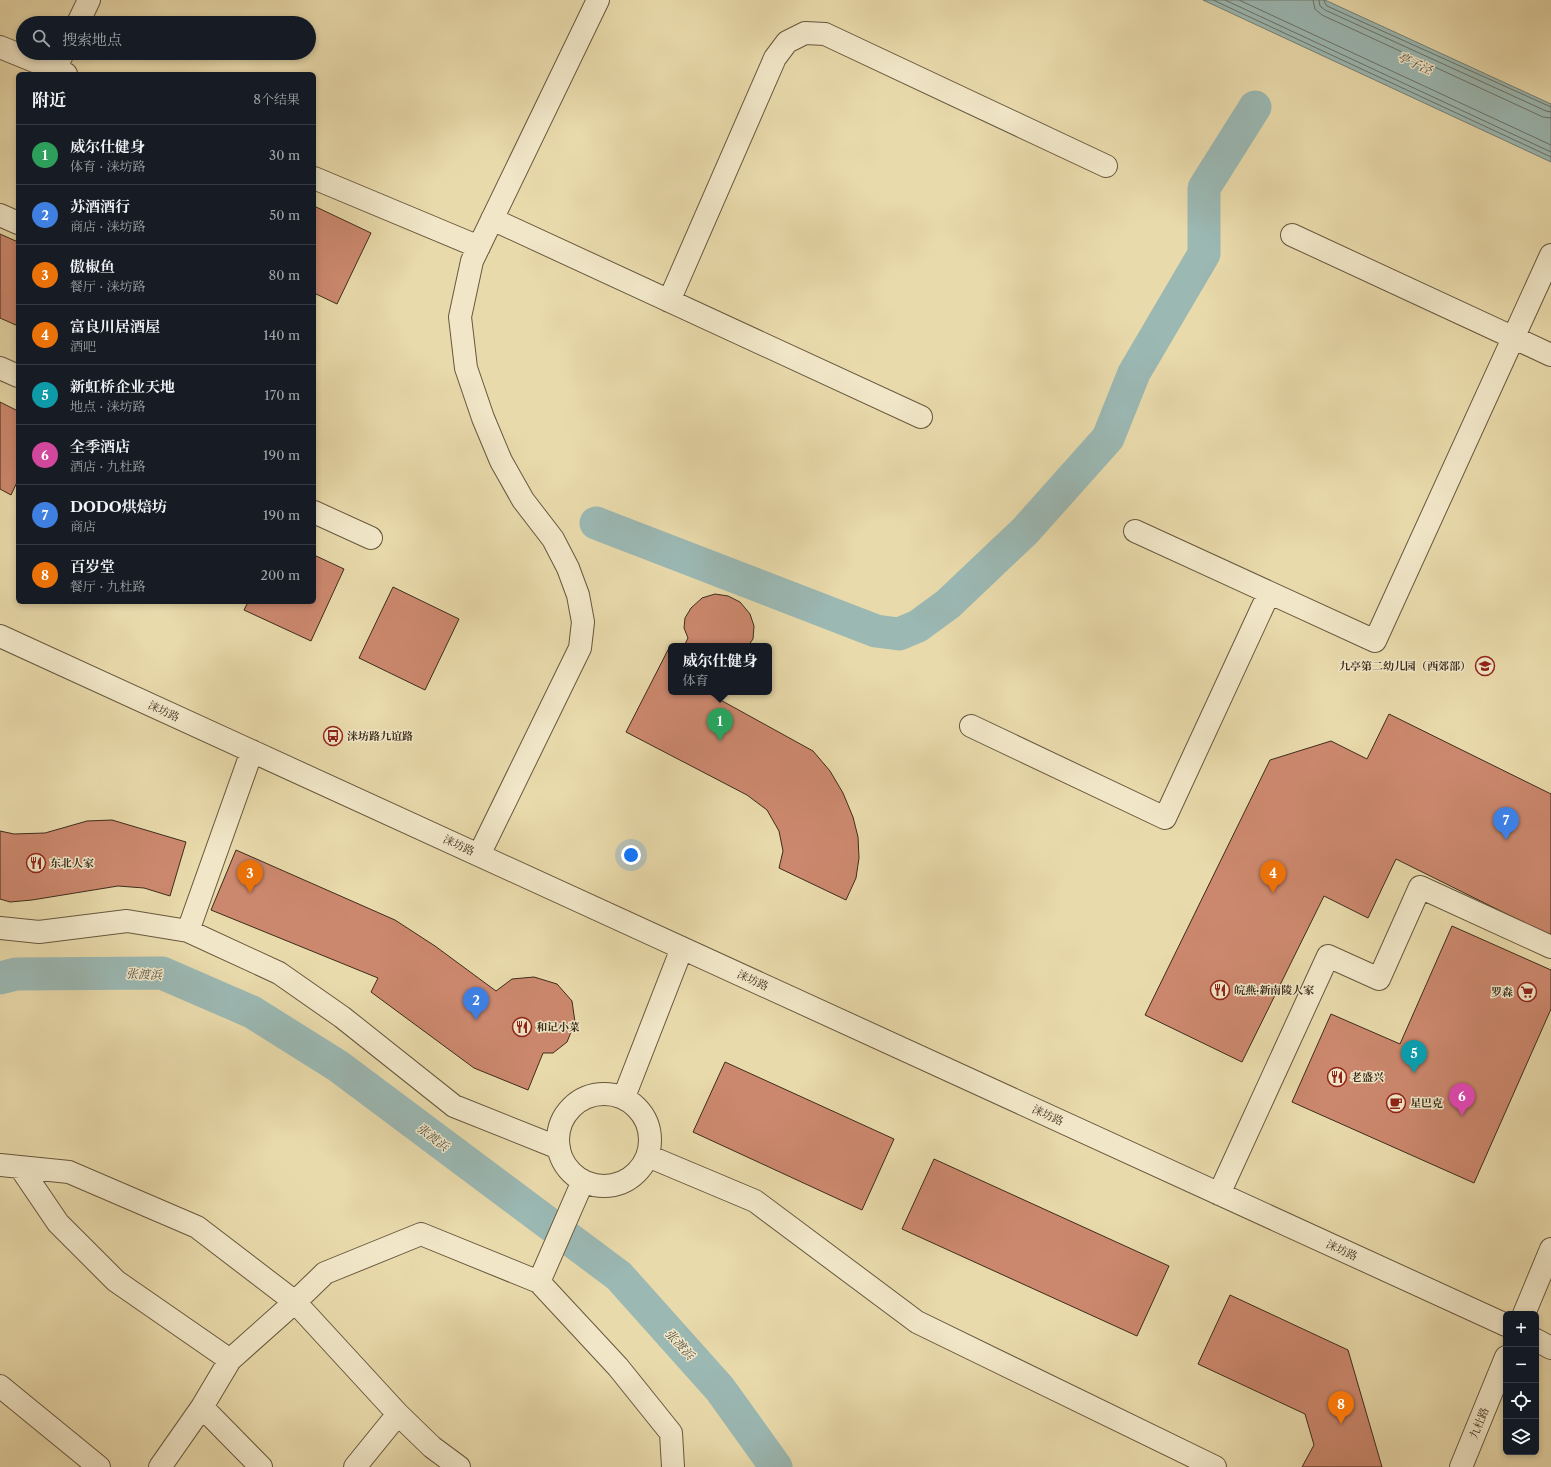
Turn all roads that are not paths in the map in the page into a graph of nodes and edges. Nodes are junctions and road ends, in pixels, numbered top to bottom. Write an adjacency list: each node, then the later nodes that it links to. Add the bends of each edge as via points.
1 (89, 0): 3 (street)
2 (598, 0): 11 (street)
3 (81, 16)
4 (0, 47): 5 (street)
5 (16, 52)
6 (44, 60): 7 (street)
7 (61, 65)
8 (1106, 166): 16 (street, via 825,34 805,32 787,42 775,58)
9 (316, 179): 14 (street)
10 (0, 216): 12 (street)
11 (492, 219): 14 (street); 16 (street)
12 (16, 222)
13 (1292, 235): 17 (street)
14 (479, 247): 29 (street, via 472,261 460,317 466,368 501,461 523,500 552,539 568,568 578,595 583,622 580,648)
15 (1551, 254): 17 (street)
16 (669, 301): 21 (street)
17 (1513, 338): 18 (street); 25 (street, via 1375,641)
18 (1551, 355)
19 (0, 368): 20 (street)
20 (16, 375)
21 (921, 417)
22 (316, 513): 24 (street)
23 (1135, 531): 25 (street)
24 (371, 538)
25 (1269, 593): 27 (street, via 1165,818)
26 (0, 636): 28 (street, 涞坊路)
27 (972, 726)
28 (252, 751): 29 (street, 涞坊路); 31 (street)
29 (479, 855): 33 (street, 涞坊路)
30 (0, 928): 31 (street, via 39,932 127,921)
31 (188, 931): 35 (street, via 279,973 342,1017 454,1106)
32 (1551, 946): 39 (street, via 1420,887 1379,979 1328,956)
33 (682, 948): 34 (street); 39 (street, 涞坊路)
34 (624, 1097): 35 (street, via 595,1094 570,1108 562,1120 558,1134); 36 (street, via 644,1115 650,1128)
35 (559, 1148): 38 (street, via 563,1162)
36 (648, 1156): 38 (street, via 640,1170 629,1180 614,1186 598,1186); 58 (street, via 755,1201 917,1322)
37 (10, 1166): 42 (street, via 70,1172 197,1227); 47 (street, via 58,1223 116,1281)
38 (583, 1181): 41 (street)
39 (1219, 1194): 44 (street, 涞坊路)
40 (1551, 1249): 43 (street)
41 (540, 1282): 42 (street, via 421,1234 325,1272); 57 (street, via 618,1366 671,1433)
42 (295, 1302): 47 (street); 51 (street)
43 (1525, 1311)
44 (1503, 1324)
45 (1539, 1342): 46 (street)
46 (1551, 1348)
47 (230, 1360): 50 (street)
48 (1503, 1364): 59 (street, 九杜路)
49 (0, 1386): 52 (street)
50 (202, 1407): 53 (street); 54 (street)
51 (398, 1414): 55 (street); 56 (street, via 432,1447)
52 (99, 1467)
53 (160, 1467)
54 (260, 1467)
55 (355, 1467)
56 (459, 1467)
57 (673, 1467)
58 (1215, 1467)
59 (1461, 1467)

